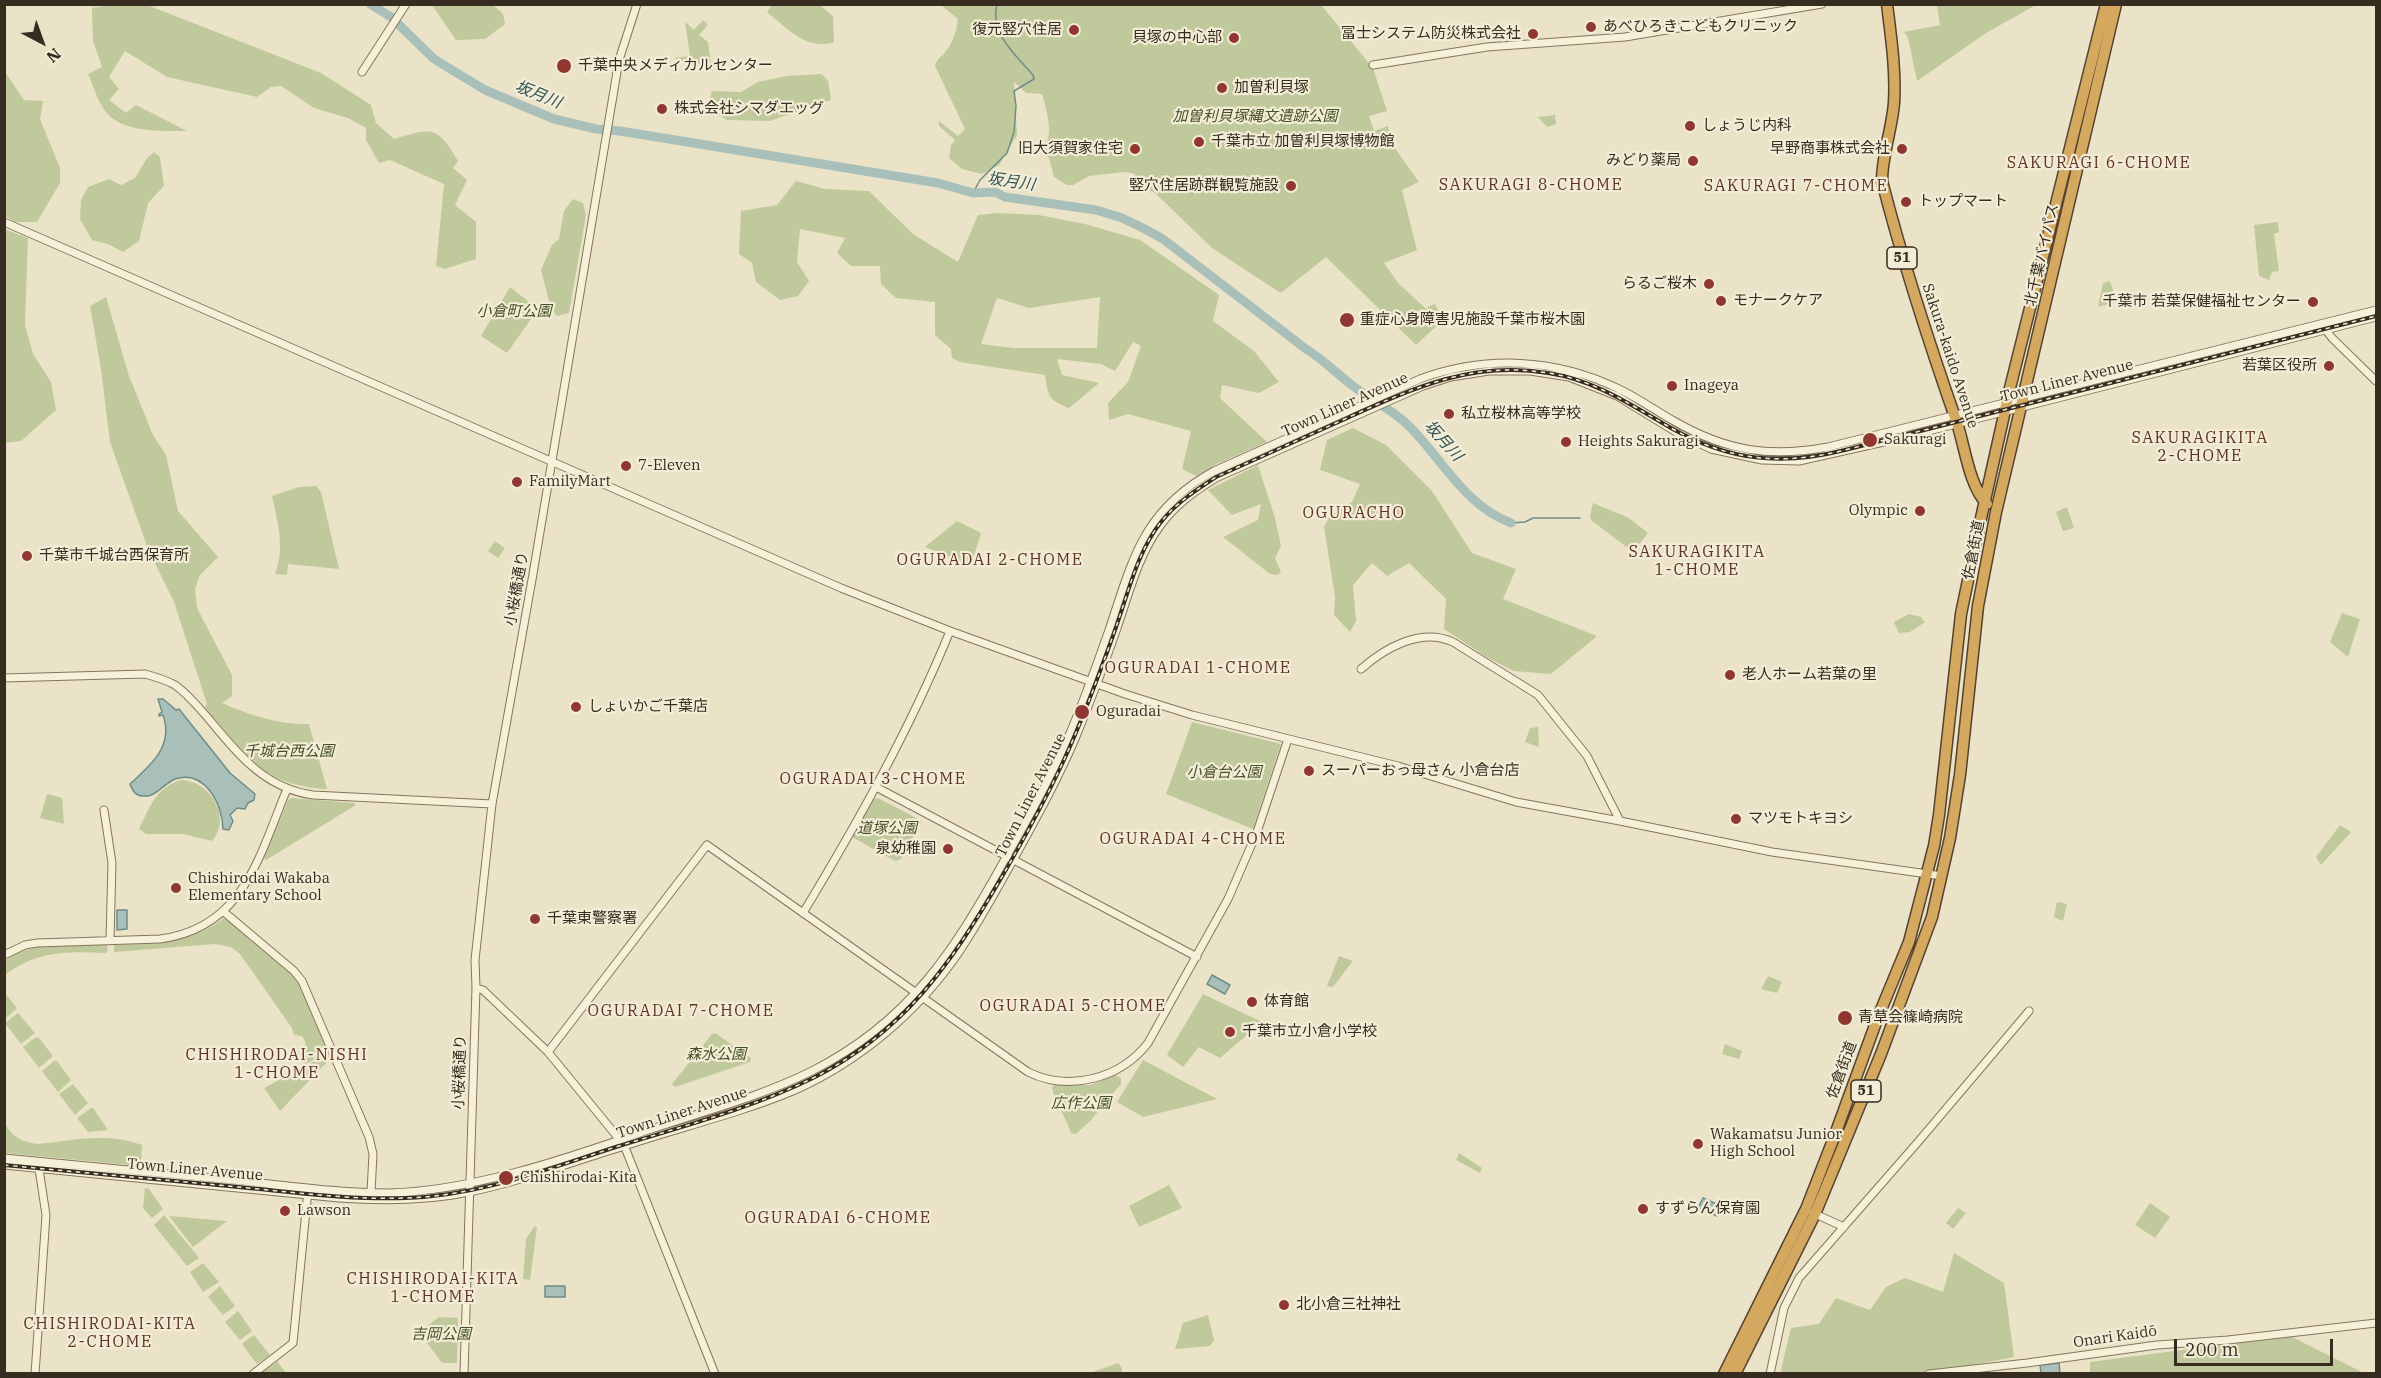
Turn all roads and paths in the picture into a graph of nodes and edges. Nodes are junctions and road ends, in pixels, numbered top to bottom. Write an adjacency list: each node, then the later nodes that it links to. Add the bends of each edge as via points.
1 (637, 4): 17 (street, 小桜橋通り, via 619,60)
2 (1822, 4): 7 (street, via 1625,37 1487,47)
3 (1887, 4): 16 (highway, Sakura-kaido Avenue / 51, via 1894,106 1882,181 1904,264)
4 (2106, 4): 15 (highway, 北千葉バイパス / 51)
5 (2116, 4): 14 (highway, 北千葉バイパス / 51)
6 (404, 8): 8 (street)
7 (1373, 65)
8 (362, 72)
9 (4, 222): 17 (street)
10 (2376, 310): 14 (street, Town Liner Avenue)
11 (2376, 317): 12 (street, Town Liner Avenue)
12 (2326, 330): 13 (street); 14 (street, Town Liner Avenue)
13 (2376, 381)
14 (2024, 402): 15 (street, Town Liner Avenue); 19 (highway, 北千葉バイパス / 51)
15 (2006, 407): 16 (street, Town Liner Avenue); 18 (highway, 北千葉バイパス / 51)
16 (1955, 419): 18 (highway, Sakura-kaido Avenue / 51, via 1975,486); 23 (street, Town Liner Avenue, via 1797,452 1749,451 1714,441 1621,390 1552,366 1511,362 1449,370 1252,458 1214,471 1187,487 1155,519 1133,556)
17 (552, 460): 20 (street, via 841,588); 27 (street, 小桜橋通り)
18 (1985, 502): 19 (highway, 佐倉街道 / 51); 31 (highway, 佐倉街道 / 51, via 1961,614 1939,815)
19 (1996, 512): 32 (highway, 佐倉街道 / 51, via 1978,606 1960,775)
20 (950, 631): 23 (street); 25 (street)
21 (1361, 669): 29 (street, via 1403,642 1439,636 1453,642 1538,695 1587,756)
22 (4, 678): 26 (street, via 134,673 160,678 184,692 248,765)
23 (1094, 684): 24 (street, via 1192,715); 30 (street, Town Liner Avenue)
24 (1288, 739): 29 (street, via 1398,766 1516,802); 37 (street, via 1257,832)
25 (876, 788): 30 (street); 34 (street)
26 (286, 789): 27 (street, via 313,795); 33 (street, via 250,878)
27 (492, 804): 38 (street, 小桜橋通り, via 475,960)
28 (104, 810): 35 (street, via 112,863)
29 (1620, 821): 31 (street, via 1772,852)
30 (1010, 858): 37 (street); 39 (street, Town Liner Avenue, via 958,953)
31 (1928, 873): 32 (street); 50 (highway, 佐倉街道 / 51, via 1909,942 1878,1017)
32 (1942, 876): 50 (highway, 佐倉街道 / 51, via 1905,990)
33 (224, 912): 35 (street, via 204,926 177,936); 48 (street, via 302,981 369,1137 373,1154)
34 (803, 913): 39 (street); 41 (street, via 707,845)
35 (110, 940): 36 (street, via 37,943)
36 (4, 955)
37 (1197, 957): 39 (street, via 1142,1050 1116,1070 1078,1081 1050,1081 1028,1072)
38 (476, 988): 41 (street, via 491,997); 46 (street, 小桜橋通り)
39 (919, 995): 42 (street, Town Liner Avenue, via 876,1040 816,1079 771,1099)
40 (2029, 1011): 51 (street)
41 (548, 1052): 42 (street)
42 (622, 1143): 46 (street, Town Liner Avenue); 49 (street, Town Liner Avenue); 56 (street)
43 (4, 1158): 47 (street, Town Liner Avenue)
44 (4, 1165): 45 (street, Town Liner Avenue)
45 (39, 1169): 47 (street, Town Liner Avenue); 53 (street, via 46,1215)
46 (469, 1184): 48 (street, Town Liner Avenue); 49 (street, 小桜橋通り)
47 (308, 1191): 48 (street, Town Liner Avenue); 49 (street, Town Liner Avenue, via 393,1200); 54 (street, via 292,1343)
48 (371, 1192)
49 (469, 1192): 55 (street, 小桜橋通り)
50 (1810, 1211): 51 (street); 57 (highway, 佐倉街道 / 51); 58 (highway, 佐倉街道 / 51)
51 (1844, 1227): 59 (street, via 1799,1278 1784,1308)
52 (2376, 1323): 60 (street, Onari Kaidō)
53 (35, 1374)
54 (253, 1374)
55 (464, 1374)
56 (715, 1374)
57 (1724, 1374)
58 (1735, 1374)
59 (1770, 1374)
60 (1929, 1374)

